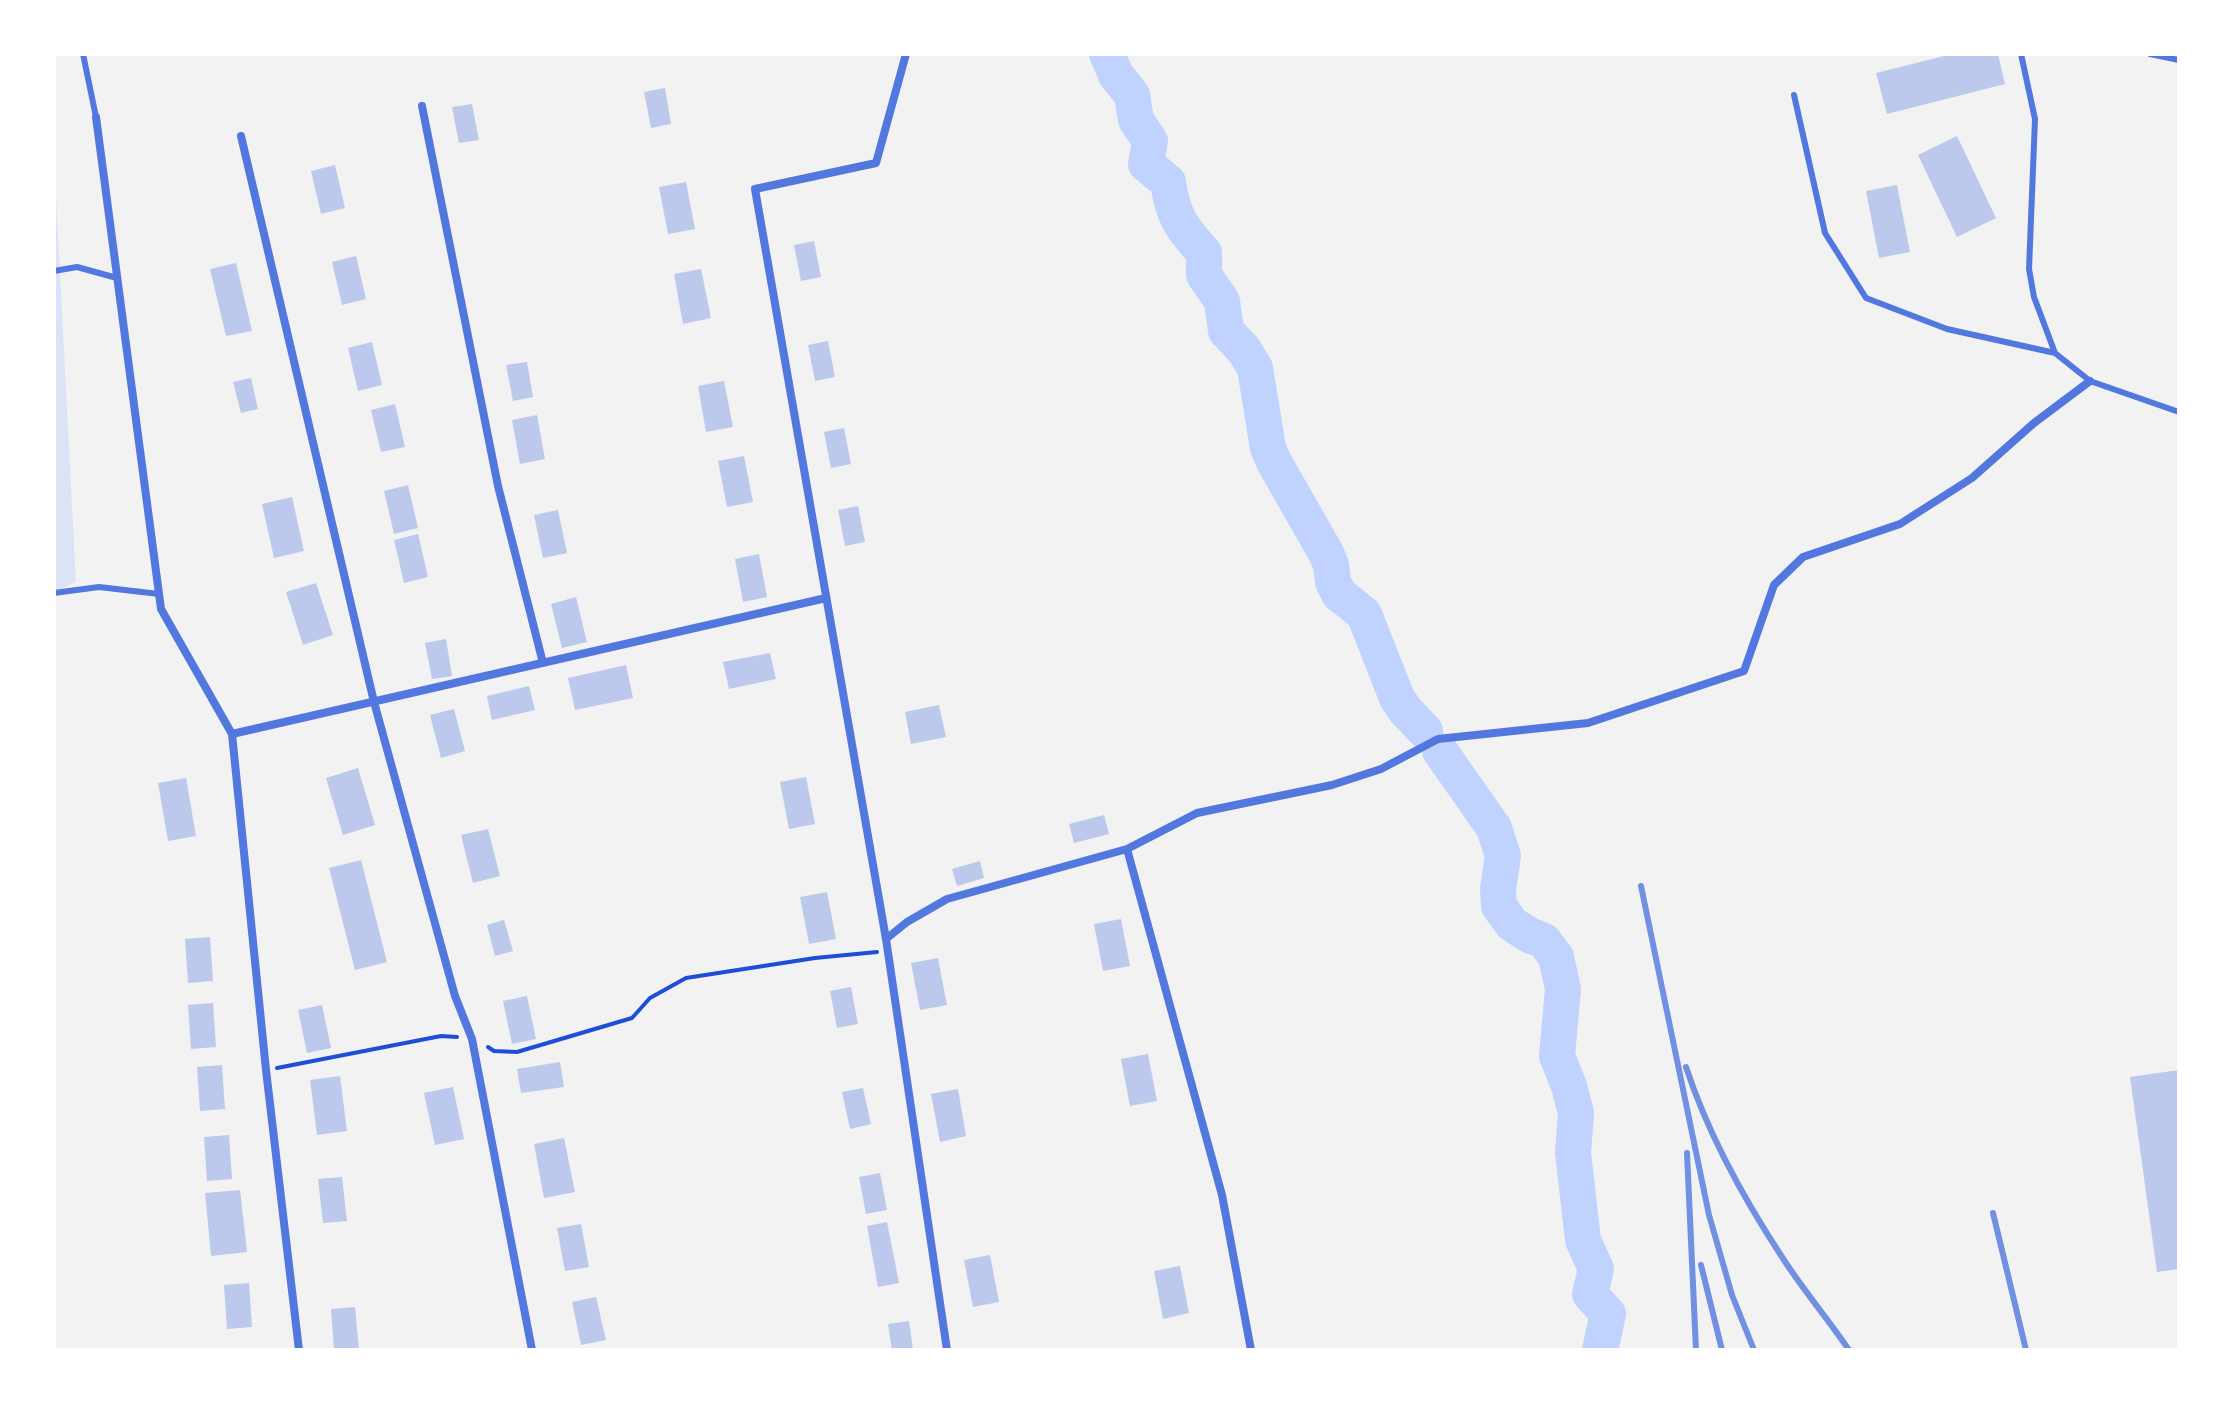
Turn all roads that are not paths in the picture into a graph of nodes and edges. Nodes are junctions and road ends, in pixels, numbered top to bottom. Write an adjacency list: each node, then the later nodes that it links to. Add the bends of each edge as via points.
1 (83, 54): 8 (lane)
2 (906, 54): 17 (street, via 876,163 755,189)
3 (2021, 54): 12 (lane, via 2035,119 2029,269)
4 (2150, 54): 5 (lane)
5 (2179, 60)
6 (1794, 95): 12 (lane, via 1825,233 1866,298 1947,329)
7 (422, 106): 18 (street, via 498,486)
8 (96, 117): 11 (street)
9 (241, 136): 19 (street)
10 (54, 271): 11 (lane, via 77,267)
11 (117, 278): 16 (street)
12 (2055, 353): 13 (lane)
13 (2090, 381): 14 (lane); 21 (street, via 1972,478 1900,524 1803,557 1774,585 1744,671 1588,723 1438,739 1381,769 1332,785 1197,813)
14 (2179, 412)
15 (54, 593): 16 (lane, via 99,587)
16 (159, 594): 20 (street, via 161,609)
17 (826, 598): 18 (street); 22 (street)
18 (543, 663): 19 (street)
19 (374, 702): 20 (street); 24 (street, via 455,996 472,1039)
20 (232, 734): 23 (street)
21 (1127, 849): 22 (street, via 947,899); 26 (street, via 1222,1195)
22 (886, 939): 25 (street)
23 (299, 1350)
24 (532, 1350)
25 (947, 1350)
26 (1251, 1350)

